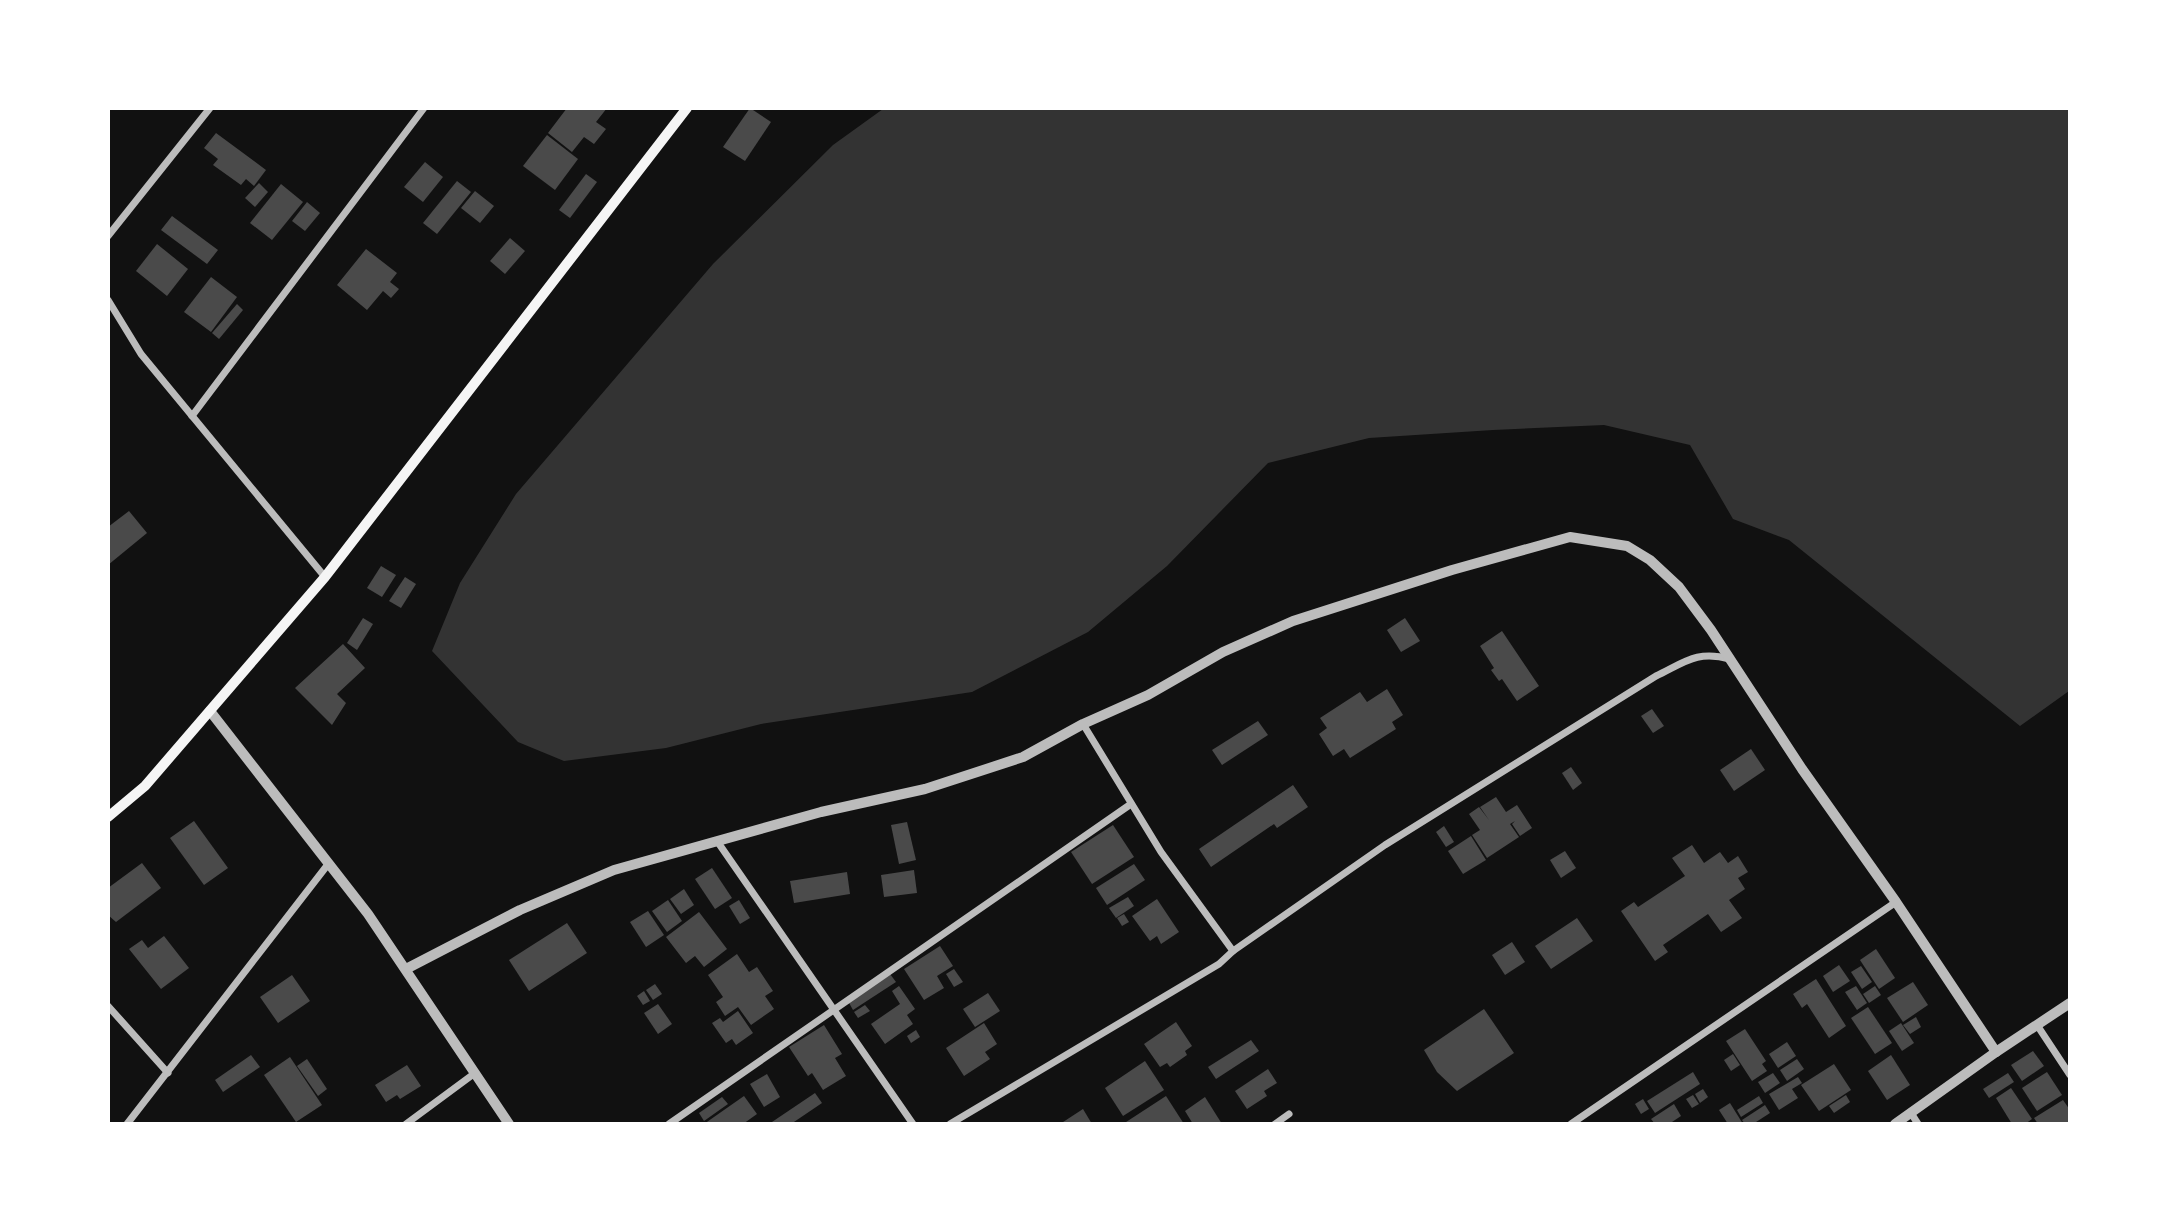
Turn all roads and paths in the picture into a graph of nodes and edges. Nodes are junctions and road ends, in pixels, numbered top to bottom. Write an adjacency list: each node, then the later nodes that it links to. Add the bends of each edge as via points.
1 (210, 108): 4 (street)
2 (424, 108): 6 (street)
3 (686, 109): 7 (main road)
4 (108, 236)
5 (108, 300): 6 (street, via 141,354)
6 (192, 416): 7 (street)
7 (325, 577): 9 (main road)
8 (1730, 659): 10 (street, via 1679,587 1650,560 1627,546 1570,537 1452,569 1293,621); 15 (street); 16 (street, via 1703,655 1656,676 1385,845)
9 (210, 711): 12 (main road, via 145,786); 14 (street)
10 (1083, 724): 11 (street); 13 (street, via 1023,757 925,789 821,811)
11 (1131, 804): 16 (street); 20 (street)
12 (108, 817)
13 (717, 841): 17 (street, via 614,870 520,910); 20 (street)
14 (329, 863): 17 (street); 23 (street)
15 (1896, 902): 22 (street); 35 (street)
16 (1233, 951): 33 (street, via 1219,964)
17 (406, 969): 24 (street)
18 (2070, 1003): 21 (street)
19 (108, 1006): 23 (street)
20 (832, 1009): 31 (street); 32 (street)
21 (2037, 1025): 22 (street); 25 (street)
22 (1996, 1052): 26 (street)
23 (168, 1073): 28 (street)
24 (475, 1073): 29 (street); 30 (street)
25 (2070, 1075)
26 (1911, 1113): 36 (street); 37 (street)
27 (1289, 1114): 34 (street)
28 (127, 1124)
29 (406, 1124)
30 (509, 1124)
31 (669, 1124)
32 (913, 1124)
33 (950, 1124)
34 (1275, 1124)
35 (1572, 1124)
36 (1895, 1124)
37 (1918, 1124)

